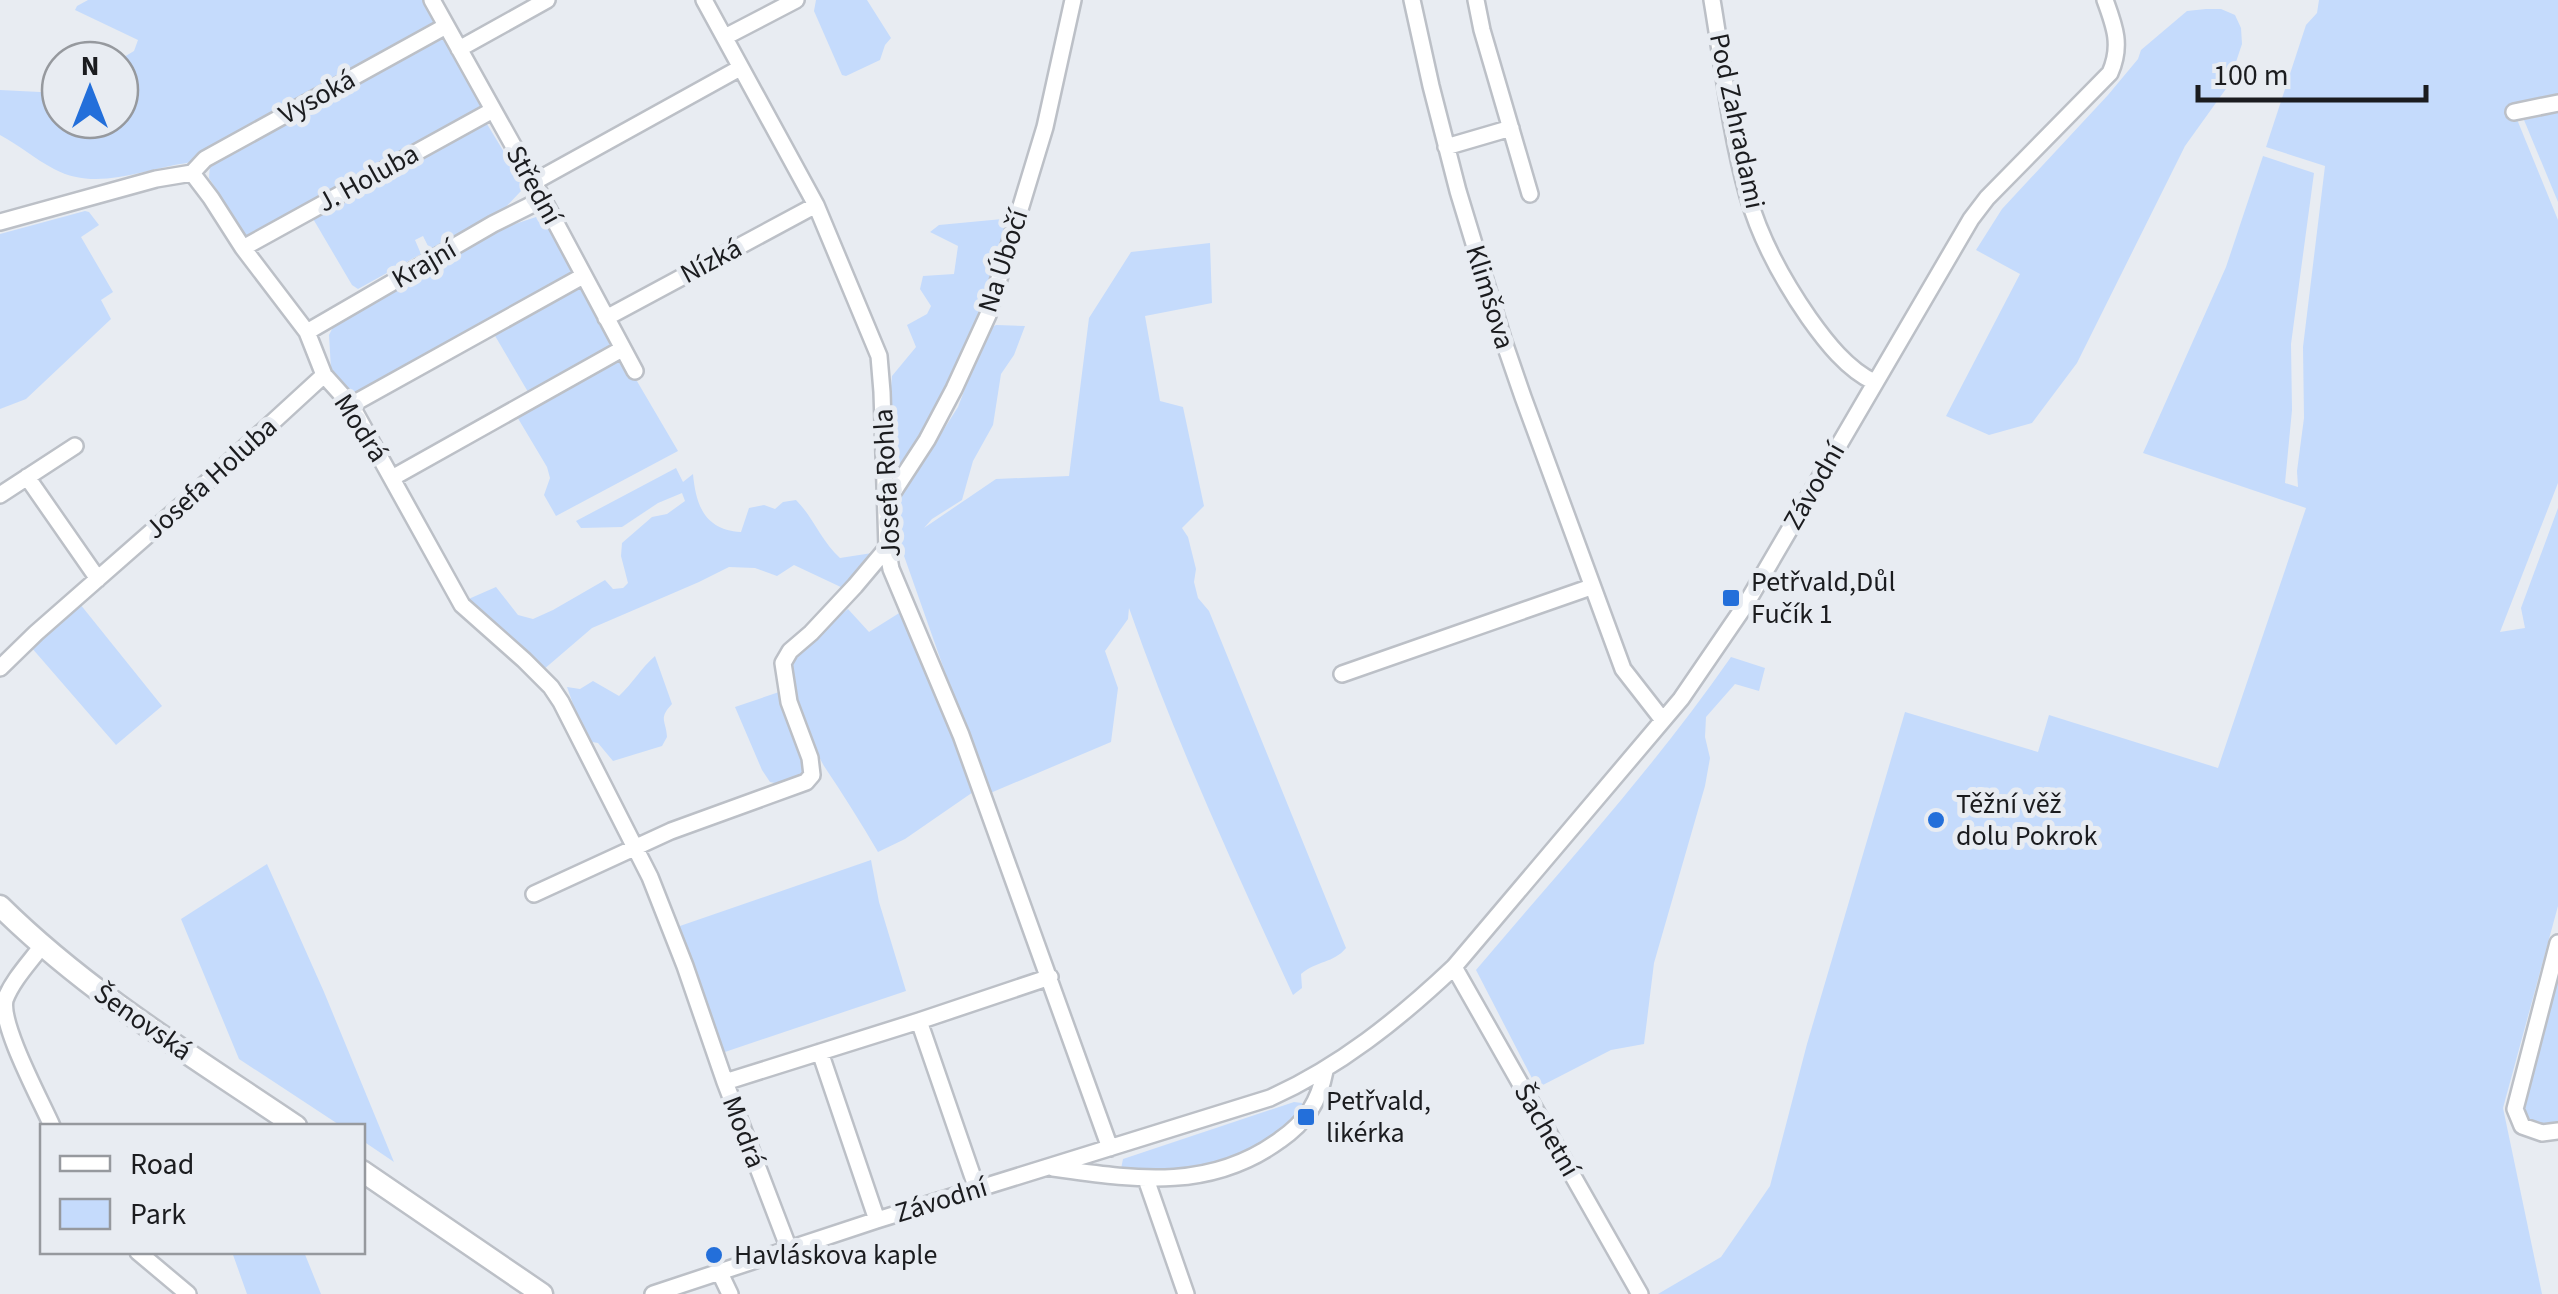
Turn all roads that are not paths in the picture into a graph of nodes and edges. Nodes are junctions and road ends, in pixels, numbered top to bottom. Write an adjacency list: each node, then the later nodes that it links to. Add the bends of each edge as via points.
1 (432, 0): 10 (street, Střední)
2 (547, 0): 12 (street)
3 (704, 0): 11 (street, Josefa Rohla)
4 (796, 0): 11 (street)
5 (1073, 0): 38 (street, Na Úbočí, via 1045,127 988,315 928,440)
6 (1412, 0): 18 (street, Klimšova)
7 (1476, 0): 17 (street)
8 (1712, 0): 32 (street, Pod Zahradami, via 1741,167 1758,224 1818,330)
9 (2106, 0): 32 (street, Závodní, via 2118,39 2110,73 1987,198)
10 (446, 26): 12 (street, Střední); 19 (street, Vysoká, via 205,159)
11 (725, 37): 13 (street, Josefa Rohla)
12 (459, 49): 15 (street, Střední)
13 (740, 68): 20 (street); 23 (street, Josefa Rohla)
14 (2558, 103): 16 (street)
15 (493, 110): 20 (street, Střední); 25 (street, J. Holuba)
16 (2514, 112)
17 (1511, 128): 18 (street); 21 (street)
18 (1446, 147): 41 (street, Klimšova, via 1502,339)
19 (192, 173): 24 (street); 25 (street, Modrá)
20 (534, 182): 22 (street, Střední)
21 (1530, 194)
22 (543, 199): 26 (street, Střední); 28 (street, Krajní)
23 (816, 204): 27 (street, Nízká); 38 (street, Josefa Rohla, via 879,356)
24 (0, 222)
25 (243, 248): 28 (street, Modrá)
26 (583, 276): 27 (street, Střední); 33 (street)
27 (606, 318): 29 (street, Střední)
28 (307, 332): 31 (street, Modrá)
29 (622, 349): 30 (street, Střední); 36 (street)
30 (634, 371)
31 (324, 375): 33 (street, Modrá); 40 (street, Josefa Holuba)
32 (1874, 382): 44 (street, Závodní, via 1746,604)
33 (351, 405): 36 (street, Modrá)
34 (75, 446): 35 (street)
35 (27, 477): 37 (street); 40 (street)
36 (392, 478): 45 (street, Modrá, via 462,606 551,687)
37 (0, 495)
38 (886, 504): 39 (street, Josefa Rohla)
39 (886, 548): 45 (street, via 783,663 812,775); 51 (street, Josefa Rohla)
40 (98, 579): 42 (street, Josefa Holuba)
41 (1591, 587): 43 (street); 44 (street, Klimšova, via 1623,670)
42 (0, 668)
43 (1342, 674)
44 (1662, 719): 50 (street, Závodní)
45 (636, 846): 46 (street); 55 (street, Modrá)
46 (534, 894)
47 (0, 906): 49 (main road, Šenovská)
48 (2558, 943): 58 (street, via 2515,1108 2522,1126)
49 (41, 946): 56 (street, via 2,1013); 57 (main road, Šenovská)
50 (1454, 968): 54 (street, Závodní); 73 (street, Šachetní)
51 (1050, 977): 52 (street); 59 (street, Josefa Rohla)
52 (920, 1022): 53 (street); 63 (street)
53 (820, 1052): 55 (street); 64 (street)
54 (1325, 1070): 59 (street, Závodní, via 1270,1098); 62 (street, Závodní, via 1306,1118 1261,1154 1205,1174)
55 (725, 1082): 65 (street, Modrá)
56 (51, 1124)
57 (293, 1124)
58 (2558, 1131)
59 (1110, 1148): 60 (street, Závodní)
60 (1049, 1167): 62 (street, Závodní); 63 (street, Závodní)
61 (365, 1173): 69 (main road)
62 (1146, 1178): 72 (street)
63 (977, 1189): 64 (street, Závodní)
64 (877, 1220): 65 (street, Závodní)
65 (789, 1249): 67 (street, Závodní)
66 (140, 1254): 68 (street)
67 (720, 1273): 70 (street, Závodní); 71 (street)
68 (188, 1294)
69 (542, 1294)
70 (653, 1294)
71 (730, 1294)
72 (1186, 1294)
73 (1640, 1294)

